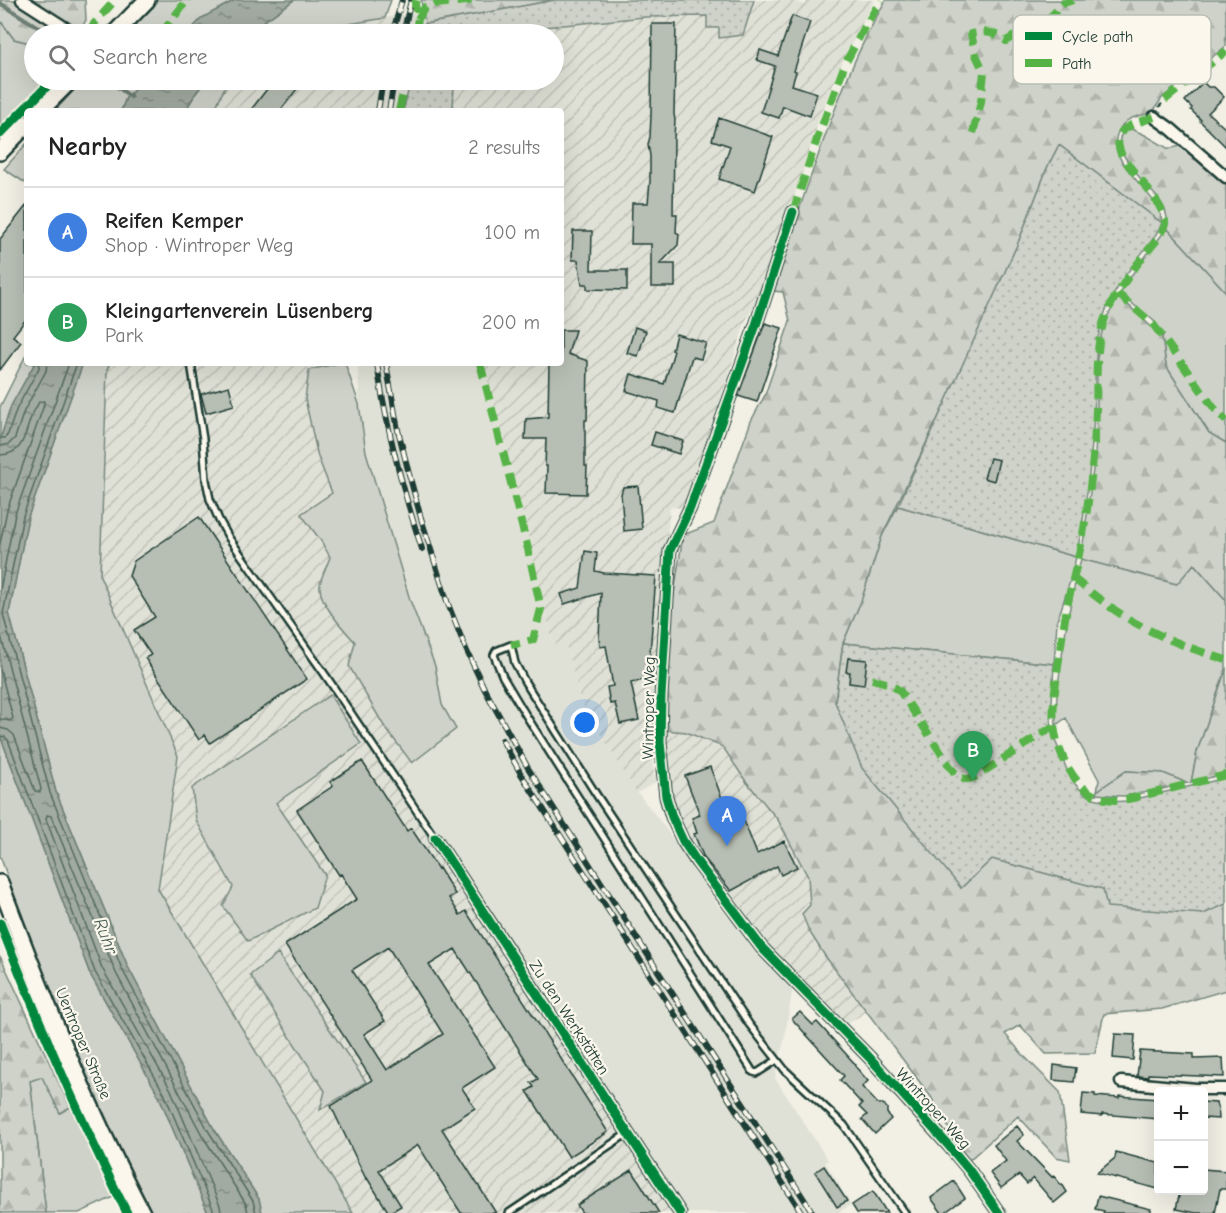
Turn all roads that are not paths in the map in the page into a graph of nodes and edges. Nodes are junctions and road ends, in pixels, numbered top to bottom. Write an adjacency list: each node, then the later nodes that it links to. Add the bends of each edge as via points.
1 (22, 0): 3 (street)
2 (147, 0): 4 (main road)
3 (59, 24)
4 (124, 24)
5 (61, 90): 6 (main road)
6 (43, 108)
7 (1154, 117): 10 (street)
8 (24, 127): 9 (main road)
9 (0, 152)
10 (1226, 177)
11 (793, 212): 23 (street, Wintroper Weg, via 690,508 670,550 660,731 666,797 687,848 762,948 949,1146)
12 (191, 366): 13 (lane, via 206,480 219,520)
13 (435, 838): 18 (street, Zu den Werkstätten)
14 (0, 883): 19 (main road, Uentroper Straße, via 75,1073)
15 (777, 1060): 15 (lane, via 596,794 525,682 511,645 496,651 503,677 521,707 753,1072); 22 (lane, via 844,1125)
16 (1121, 1082): 17 (street)
17 (1226, 1089)
18 (628, 1133): 20 (lane); 21 (street, Zu den Werkstätten)
19 (142, 1213)
20 (509, 1213)
21 (680, 1213)
22 (905, 1213)
23 (999, 1213)

